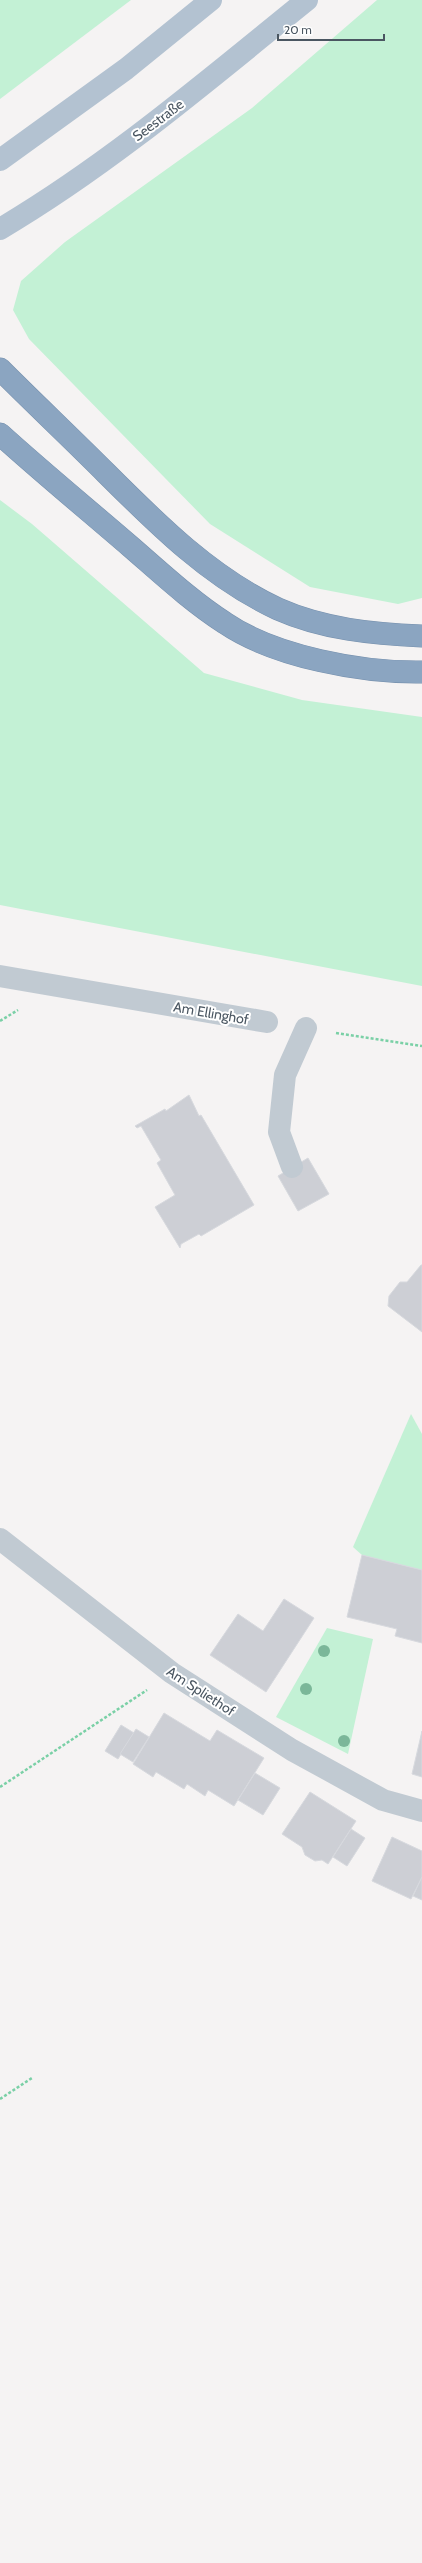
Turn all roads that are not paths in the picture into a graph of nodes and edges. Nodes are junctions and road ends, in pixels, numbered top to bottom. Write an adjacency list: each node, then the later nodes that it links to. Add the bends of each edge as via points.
1 (211, 0): 3 (main road, via 126,69)
2 (307, 0): 4 (main road, Seestraße, via 167,114 47,201)
3 (0, 160)
4 (0, 229)
5 (0, 369): 7 (highway, via 153,520 221,576 278,609 330,626 374,634)
6 (0, 434): 8 (highway, via 180,589 225,624 274,647 320,660 390,672)
7 (422, 636)
8 (422, 672)
9 (0, 976): 10 (street, Am Ellinghof)
10 (267, 1022)
11 (306, 1028): 12 (street, via 285,1075 278,1132)
12 (292, 1167)
13 (0, 1539): 14 (street, Am Spliethof, via 172,1673 306,1758 384,1800)
14 (422, 1811)

